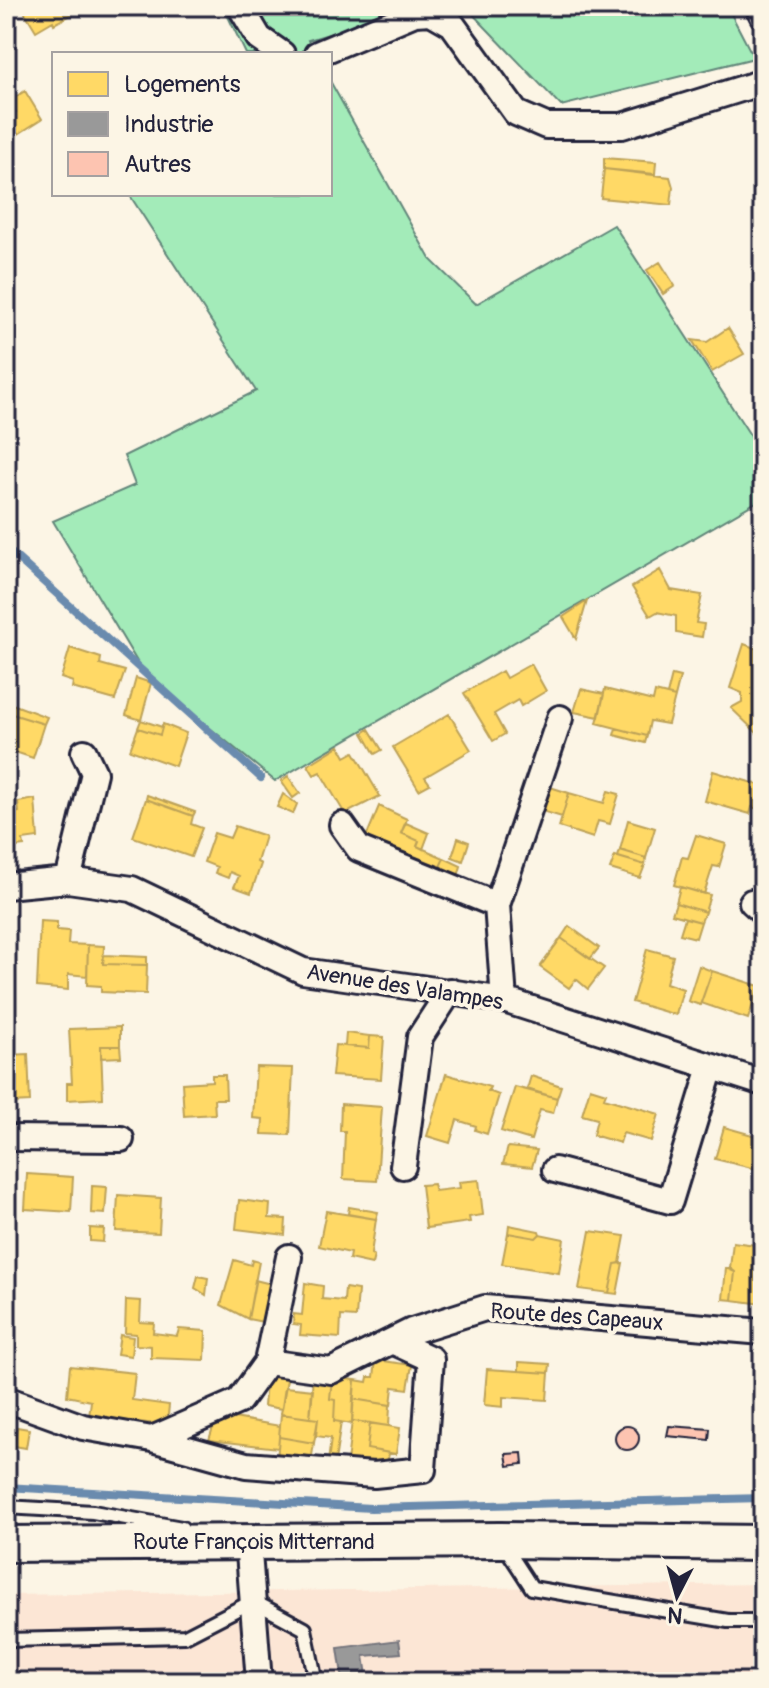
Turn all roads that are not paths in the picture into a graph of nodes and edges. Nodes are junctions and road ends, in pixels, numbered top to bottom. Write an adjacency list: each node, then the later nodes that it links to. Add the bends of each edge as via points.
1 (240, 6): 4 (street, via 259,38)
2 (758, 6): 3 (street)
3 (763, 16)
4 (279, 52)
5 (322, 52): 6 (street, via 415,13 431,12 452,24 516,113 546,126 622,126)
6 (763, 82)
7 (560, 718): 12 (street)
8 (84, 752): 10 (street, via 94,773)
9 (342, 825): 12 (street, via 359,849)
10 (68, 880): 11 (street, Avenue des Valampes); 13 (street, Avenue des Valampes, via 132,889 303,971)
11 (6, 886)
12 (497, 905): 14 (street)
13 (450, 991): 14 (street, Avenue des Valampes); 19 (street, via 420,1037)
14 (504, 1000): 15 (street, Avenue des Valampes)
15 (711, 1067): 16 (street, Avenue des Valampes); 20 (street, via 670,1201)
16 (763, 1083)
17 (6, 1138): 18 (street)
18 (121, 1139)
19 (403, 1166)
20 (555, 1170)
21 (289, 1257): 24 (street)
22 (763, 1332): 23 (street, Route des Capeaux, via 485,1308)
23 (392, 1341): 24 (street, Route des Capeaux, via 331,1371); 26 (street, via 431,1359 423,1470 374,1475 246,1465)
24 (267, 1362): 26 (street, via 239,1401)
25 (6, 1399): 26 (street, via 83,1427)
26 (152, 1439)
27 (6, 1507): 29 (lane, via 93,1512)
28 (763, 1524): 30 (main road)
29 (248, 1540): 30 (main road, Route François Mitterrand); 32 (main road, Route François Mitterrand); 33 (street)
30 (501, 1540): 31 (main road); 34 (lane, via 532,1588 728,1621)
31 (763, 1543)
32 (6, 1544)
33 (253, 1601): 35 (lane, via 185,1636); 36 (street); 37 (lane, via 305,1629)
34 (763, 1621)
35 (6, 1640)
36 (259, 1682)
37 (316, 1682)

